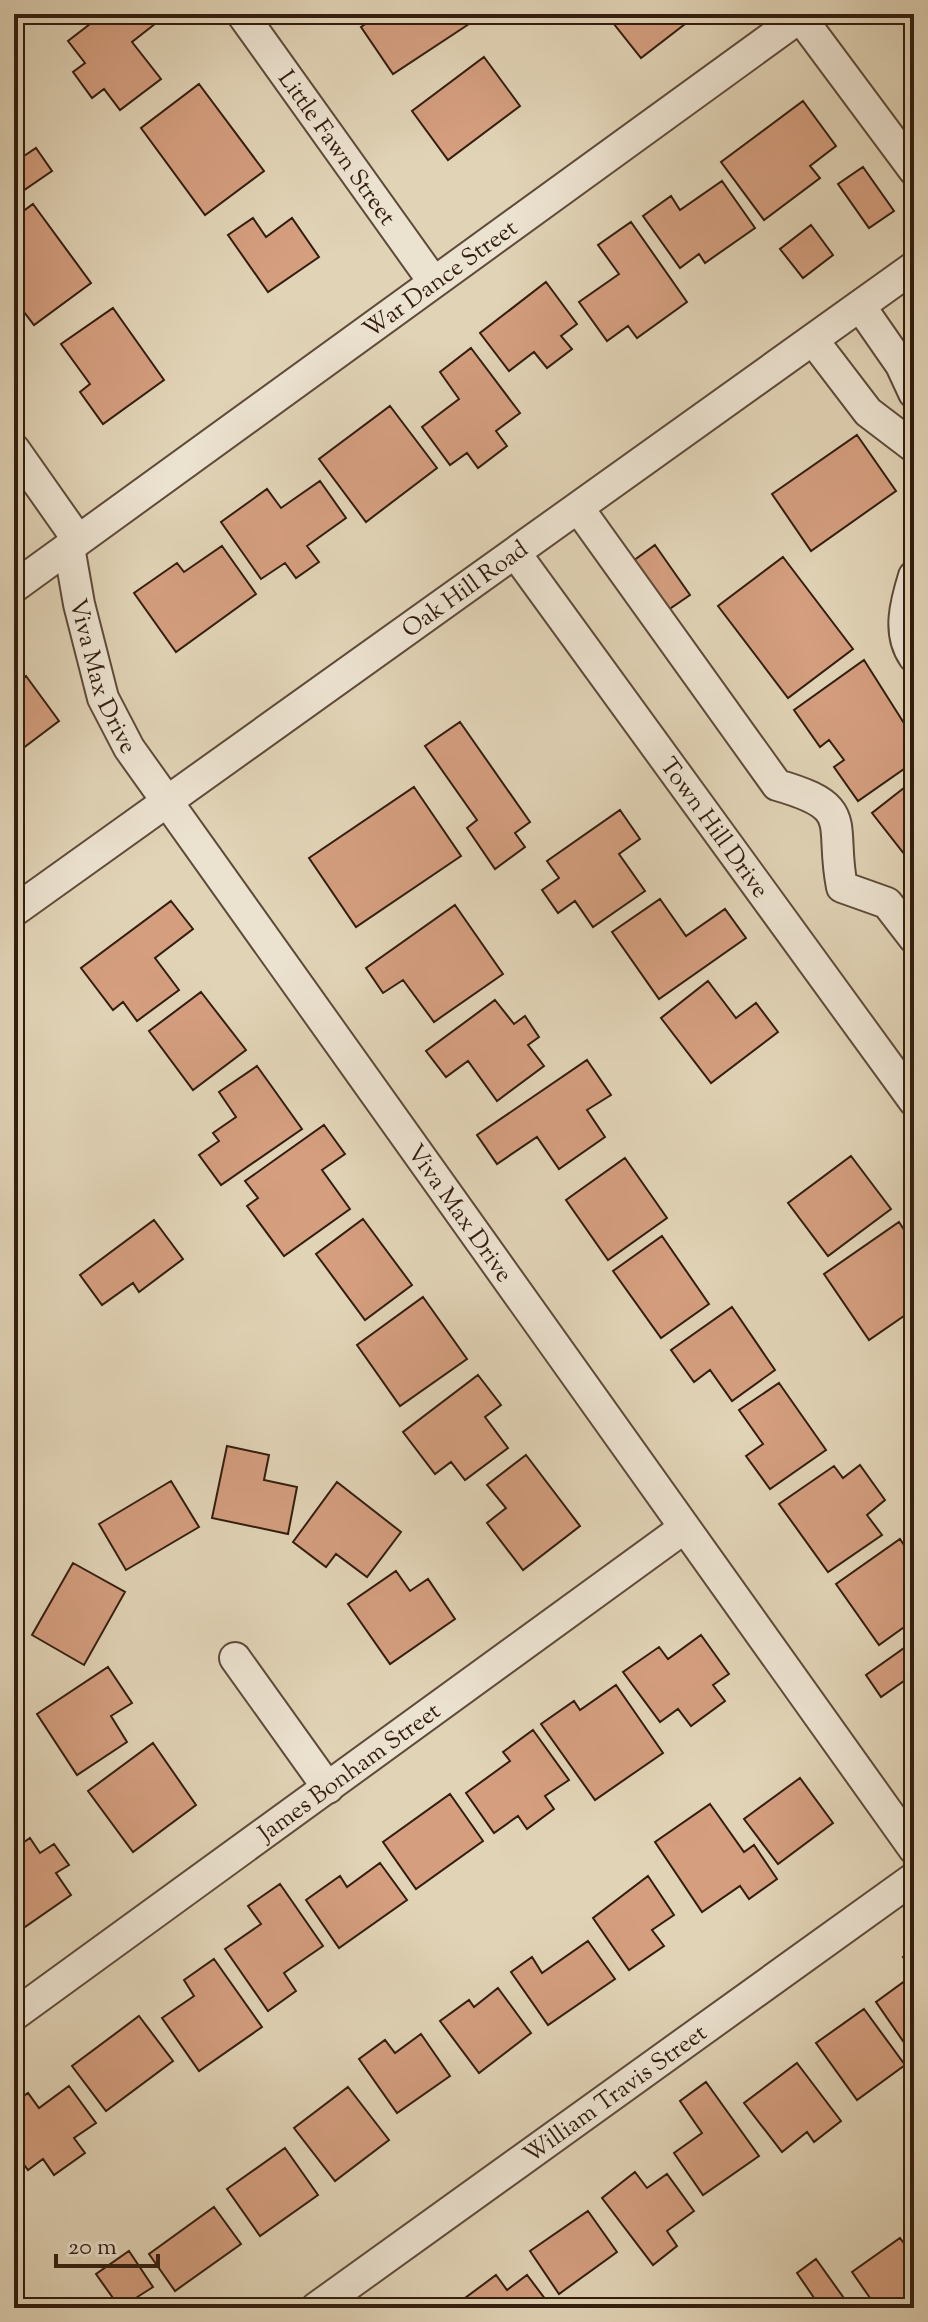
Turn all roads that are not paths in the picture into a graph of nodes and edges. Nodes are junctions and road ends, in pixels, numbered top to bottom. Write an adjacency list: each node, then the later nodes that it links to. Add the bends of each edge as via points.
1 (242, 14): 5 (street, Little Fawn Street)
2 (799, 15): 3 (street); 5 (street, War Dance Street)
3 (914, 170)
4 (914, 267): 6 (street, Oak Hill Road)
5 (433, 281): 12 (street, War Dance Street)
6 (860, 306): 7 (street, Oak Hill Road); 8 (street)
7 (813, 340): 9 (street, via 868,412); 11 (street, Oak Hill Road)
8 (914, 393)
9 (914, 447)
10 (14, 449): 12 (street, Viva Max Drive)
11 (579, 509): 13 (street, Oak Hill Road); 19 (street, via 777,785 815,796 833,814 842,887 887,903)
12 (74, 544): 15 (street, War Dance Street); 17 (street, Viva Max Drive, via 79,604 103,698 129,748)
13 (516, 554): 17 (street, Oak Hill Road); 20 (street, Town Hill Drive)
14 (913, 580): 16 (street, via 903,624)
15 (14, 587)
16 (914, 657)
17 (168, 803): 18 (street, Oak Hill Road); 21 (street, Viva Max Drive)
18 (14, 911)
19 (914, 938)
20 (914, 1101)
21 (684, 1528): 23 (street, James Bonham Street); 24 (street, Viva Max Drive)
22 (235, 1658): 23 (street)
23 (328, 1788): 26 (street, James Bonham Street)
24 (914, 1849)
25 (914, 1878): 27 (street, William Travis Street)
26 (14, 2015)
27 (316, 2308)

